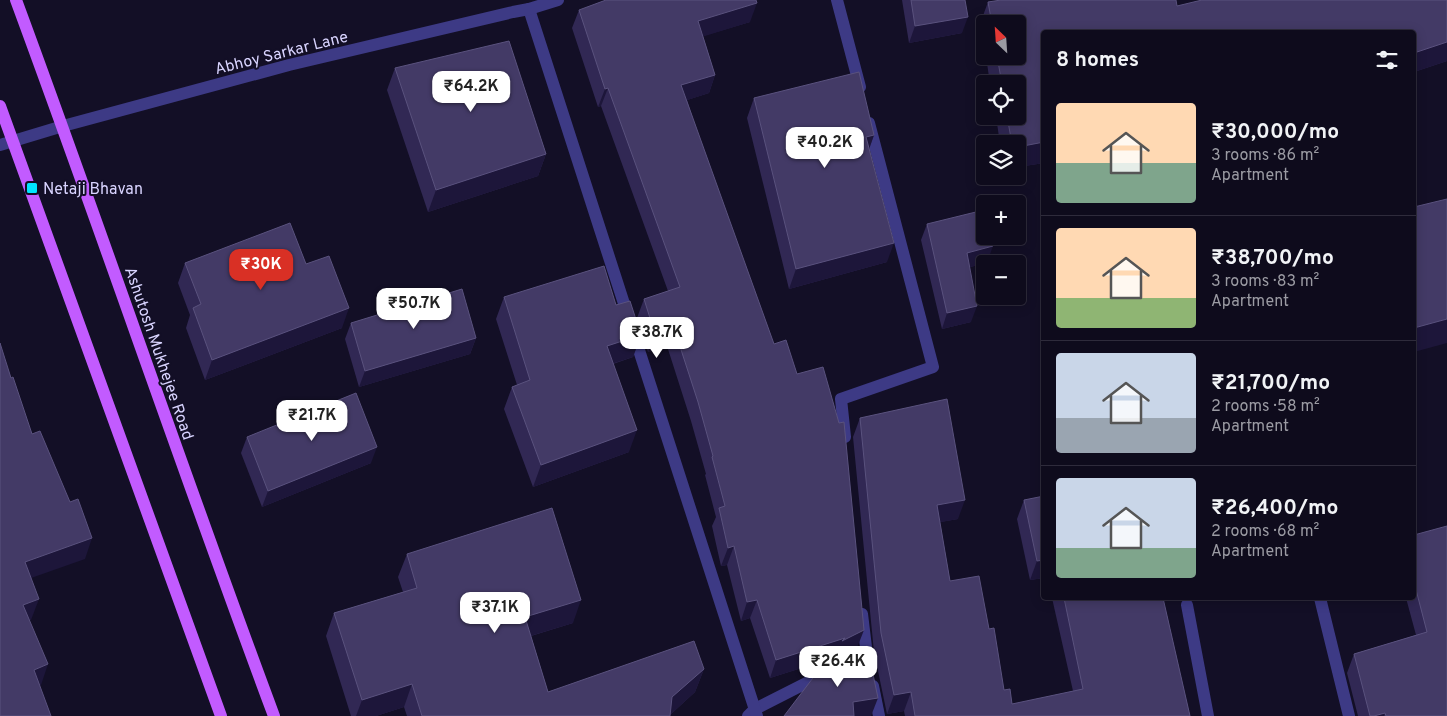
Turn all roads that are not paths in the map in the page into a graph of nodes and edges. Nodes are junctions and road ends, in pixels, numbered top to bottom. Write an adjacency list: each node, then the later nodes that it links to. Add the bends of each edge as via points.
1 (16, 0): 8 (main road, Ashutosh Mukhejee Road)
2 (558, 0): 4 (street, Abhoy Sarkar Lane)
3 (837, 0): 5 (street)
4 (529, 9): 8 (street, Abhoy Sarkar Lane, via 289,65); 16 (street)
5 (862, 97)
6 (0, 106): 9 (main road)
7 (868, 116): 11 (street, via 933,367 841,399)
8 (63, 126): 9 (street, Abhoy Sarkar Lane); 18 (main road, Ashutosh Mukhejee Road)
9 (13, 140): 10 (street, Abhoy Sarkar Lane); 17 (main road)
10 (0, 145)
11 (846, 448)
12 (1320, 600): 21 (street)
13 (861, 604): 19 (street, via 861,655)
14 (1187, 605): 20 (street)
15 (832, 670): 16 (street)
16 (754, 714)
17 (221, 716)
18 (274, 716)
19 (879, 716)
20 (1208, 716)
21 (1349, 716)

